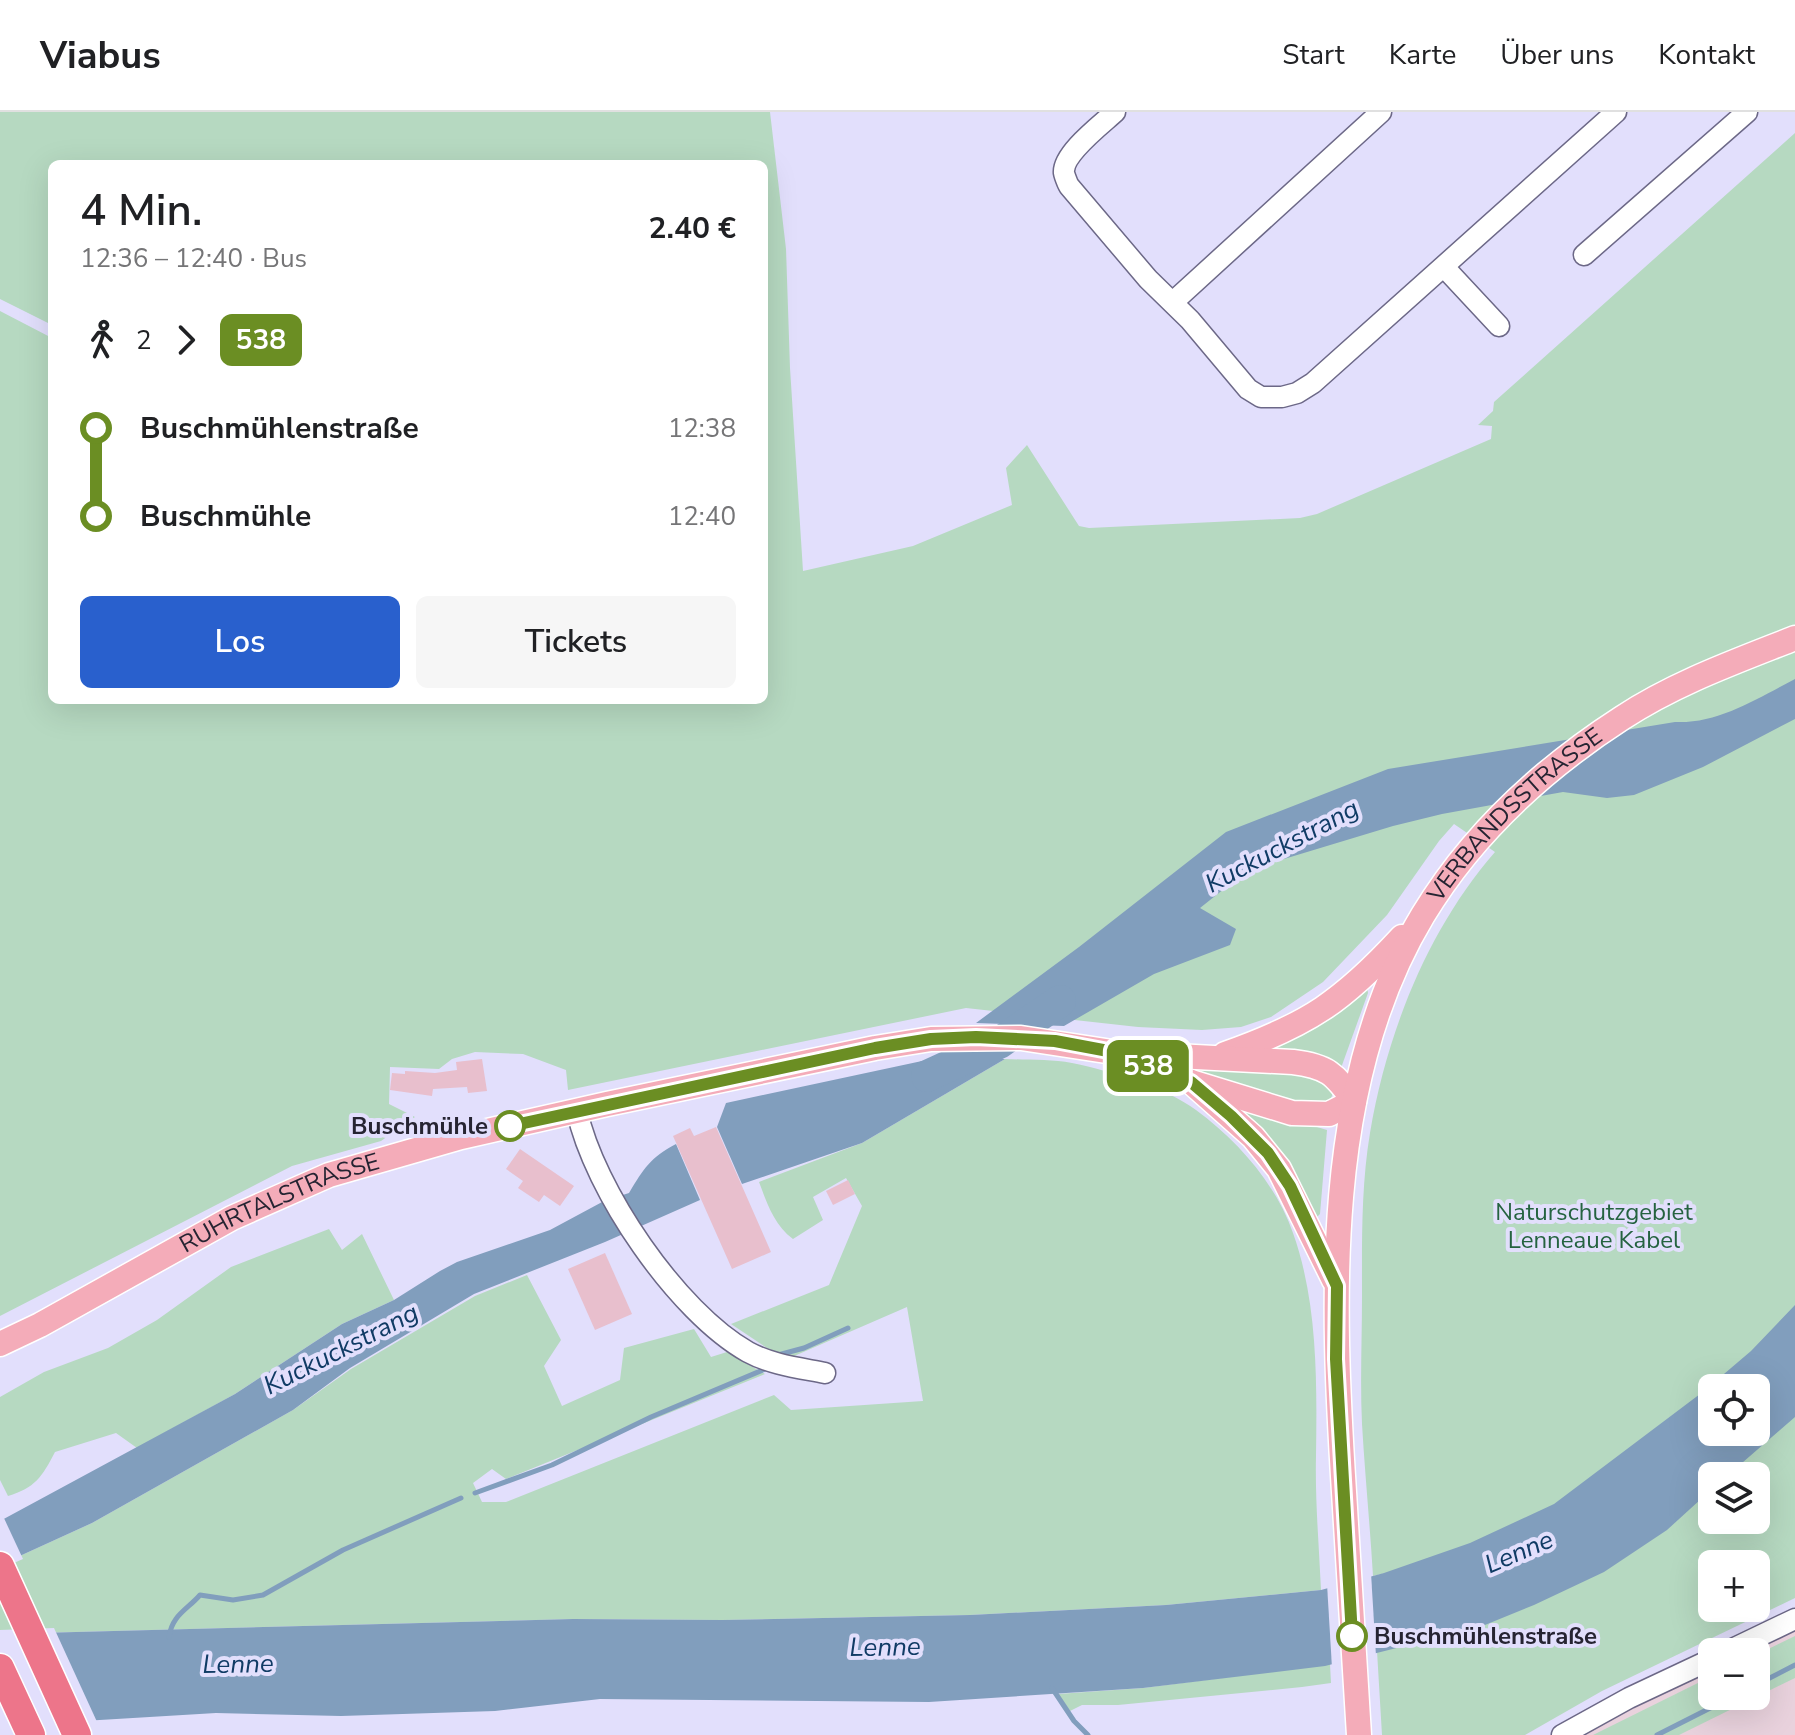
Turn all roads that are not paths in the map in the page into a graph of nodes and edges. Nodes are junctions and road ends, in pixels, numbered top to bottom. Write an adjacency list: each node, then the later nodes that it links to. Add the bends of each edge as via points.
1 (1115, 112): 7 (street, via 1065,162 1064,174 1148,279)
2 (1381, 112): 7 (street)
3 (1616, 112): 6 (street)
4 (1747, 112): 5 (street)
5 (1584, 255)
6 (1444, 267): 7 (street, via 1313,383 1282,397 1261,397 1248,389); 8 (street)
7 (1173, 302)
8 (1499, 326)
9 (1795, 638): 10 (main road, VERBANDSSTRASSE, via 1625,715 1552,768 1471,848)
10 (1423, 915): 12 (main road, via 1336,1001 1292,1028); 14 (main road, VERBANDSSTRASSE, via 1388,990)
11 (1119, 1053): 12 (main road, RUHRTALSTRASSE); 13 (main road, RUHRTALSTRASSE); 15 (main road, RUHRTALSTRASSE, via 1021,1038 931,1039)
12 (1214, 1058): 14 (main road, RUHRTALSTRASSE, via 1316,1066 1336,1076)
13 (1191, 1082): 14 (main road, RUHRTALSTRASSE, via 1305,1115 1329,1114); 16 (main road, via 1242,1126 1279,1169)
14 (1354, 1101): 16 (main road, VERBANDSSTRASSE, via 1342,1180)
15 (577, 1111): 17 (main road, RUHRTALSTRASSE, via 461,1137 329,1175 274,1197); 18 (street, via 583,1140 613,1196 676,1290 714,1328 749,1352)
16 (1337, 1286): 26 (main road, VERBANDSSTRASSE, via 1336,1359)
17 (0, 1344)
18 (825, 1373)
19 (0, 1566): 25 (highway)
20 (1795, 1619): 21 (street)
21 (1755, 1638)
22 (1698, 1666): 27 (street)
23 (0, 1668): 24 (highway)
24 (31, 1735)
25 (77, 1735)
26 (1359, 1735)
27 (1562, 1735)

